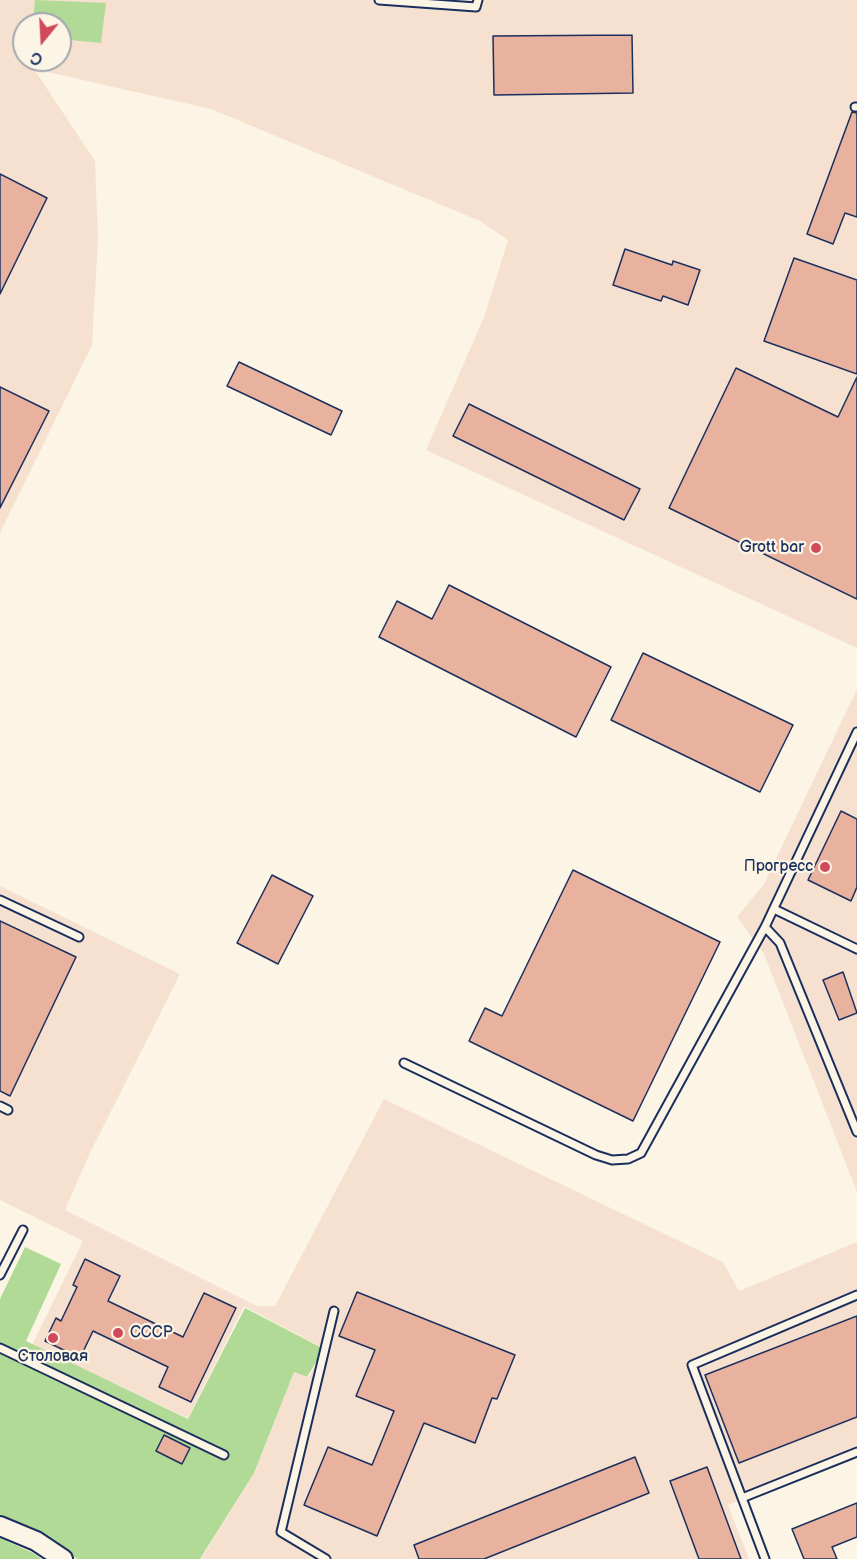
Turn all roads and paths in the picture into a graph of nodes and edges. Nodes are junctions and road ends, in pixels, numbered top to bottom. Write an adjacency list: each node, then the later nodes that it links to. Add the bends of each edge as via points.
1 (379, 0): 2 (lane, via 476,7)
2 (478, 0)
3 (857, 732): 5 (lane)
4 (0, 900): 7 (lane)
5 (774, 909): 6 (lane); 8 (lane)
6 (765, 927): 9 (lane, via 650,1140 641,1153 628,1159 596,1155); 12 (lane, via 780,943)
7 (79, 937)
8 (857, 949)
9 (404, 1063)
10 (0, 1106): 11 (lane)
11 (8, 1110)
12 (857, 1132)
13 (23, 1230): 14 (lane)
14 (0, 1275)
15 (857, 1295): 20 (lane, via 692,1365)
16 (334, 1311): 23 (lane, via 281,1532)
17 (0, 1348): 19 (lane)
18 (857, 1452): 20 (lane)
19 (224, 1455)
20 (742, 1498): 24 (lane)
21 (0, 1526): 22 (street, via 36,1541)
22 (63, 1559)
23 (326, 1559)
24 (765, 1559)

